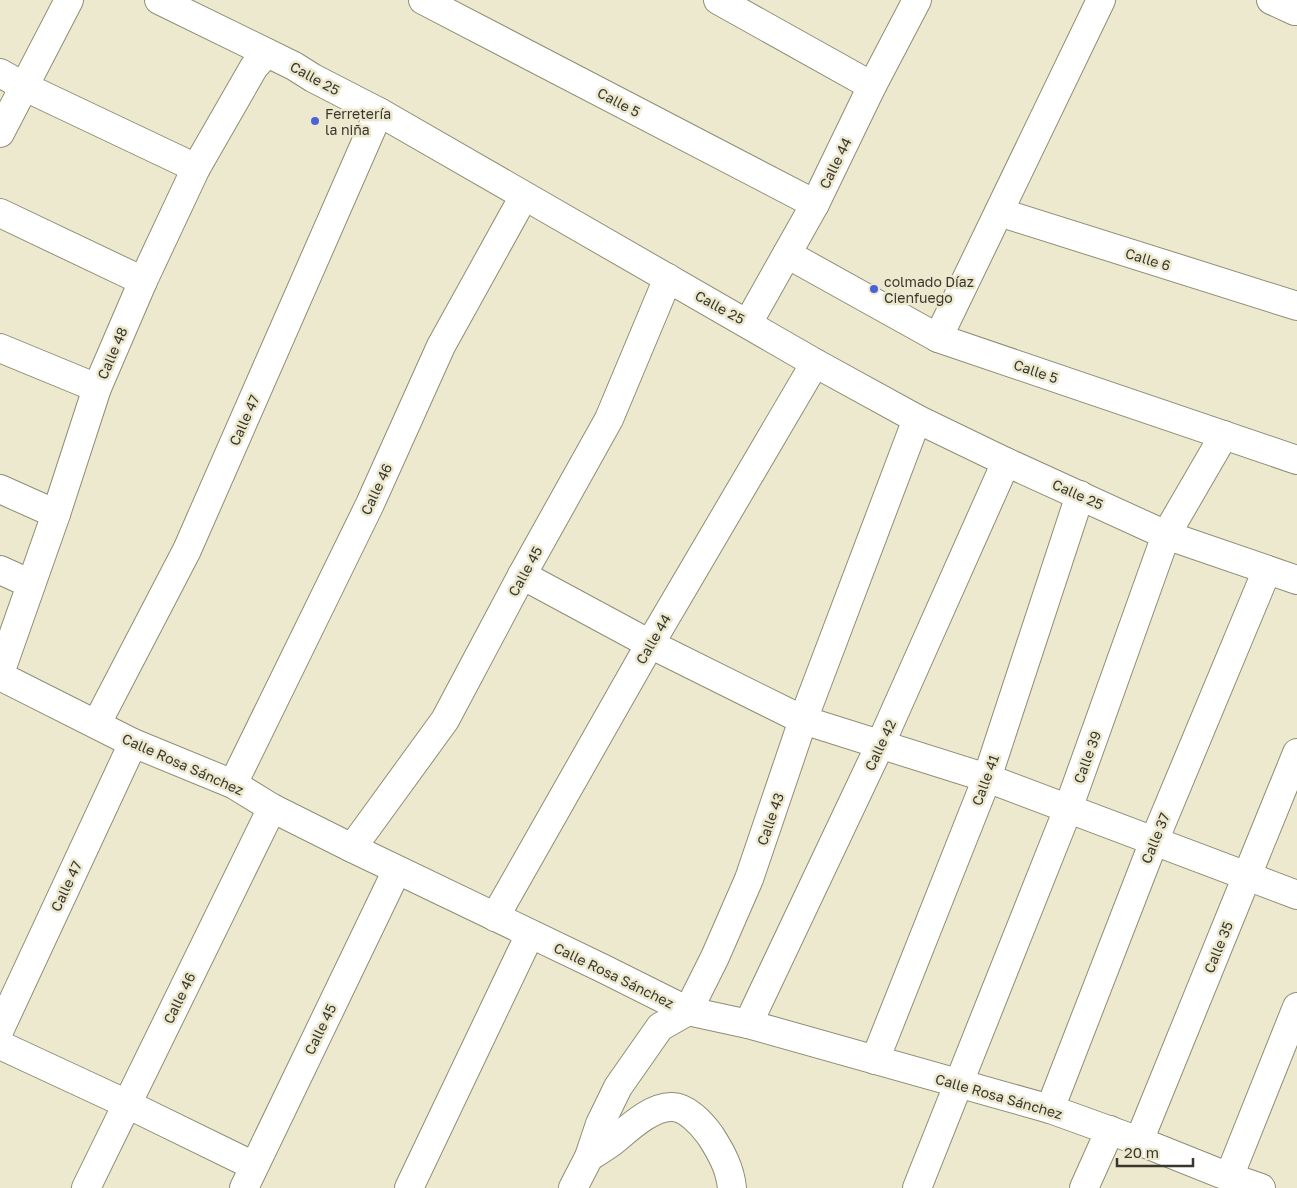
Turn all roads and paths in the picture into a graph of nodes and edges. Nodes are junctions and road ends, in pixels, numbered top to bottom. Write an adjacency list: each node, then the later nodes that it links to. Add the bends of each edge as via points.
1 (69, 0): 10 (street)
2 (159, 0): 9 (street, Calle 25)
3 (423, 0): 16 (street, Calle 5)
4 (718, 0): 11 (street)
5 (917, 0): 11 (street, Calle 44)
6 (1101, 0): 17 (street)
7 (1271, 0): 8 (street)
8 (1295, 11)
9 (268, 53): 12 (street, Calle 25); 14 (street, Calle 48, via 254,67)
10 (12, 79): 13 (street); 14 (street)
11 (872, 86): 16 (street, Calle 44)
12 (379, 112): 15 (street, Calle 25); 44 (street, Calle 47, via 187,550)
13 (0, 133)
14 (196, 168): 21 (street, Calle 48)
15 (524, 196): 20 (street, Calle 25); 49 (street, Calle 46, via 441,346 370,504)
16 (815, 204): 19 (street, Calle 44)
17 (999, 212): 22 (street, Calle 6); 24 (street)
18 (0, 213): 21 (street)
19 (787, 254): 23 (street, Calle 44); 24 (street, Calle 5)
20 (668, 278): 23 (street, Calle 25); 38 (street, Calle 45, via 609,420)
21 (142, 281): 27 (street, Calle 48)
22 (1297, 306)
23 (748, 323): 26 (street, Calle 25)
24 (938, 338): 29 (street, Calle 5)
25 (0, 348): 27 (street)
26 (815, 363): 28 (street, Calle 25); 41 (street, Calle 44)
27 (97, 388): 34 (street, Calle 48)
28 (917, 419): 31 (street, Calle 25); 43 (street, Calle 43)
29 (1224, 435): 30 (street, Calle 5); 35 (street, Calle 39)
30 (1297, 460)
31 (1006, 462): 33 (street, Calle 25); 46 (street, Calle 42)
32 (0, 489): 34 (street)
33 (1080, 495): 35 (street, Calle 25); 48 (street, Calle 41)
34 (56, 514): 40 (street, Calle 48)
35 (1166, 535): 37 (street, Calle 25); 51 (street, Calle 39)
36 (0, 570): 40 (street)
37 (1267, 570): 39 (street, Calle 25); 52 (street, Calle 37)
38 (522, 575): 41 (street); 53 (street, Calle 45, via 445,720)
39 (1297, 580)
40 (32, 584): 42 (street, Calle 48)
41 (650, 644): 43 (street); 57 (street, Calle 44)
42 (0, 674): 44 (street, Calle Rosa Sánchez)
43 (803, 720): 46 (street); 60 (street, Calle 43, via 749,879)
44 (97, 723): 45 (street, Calle Rosa Sánchez)
45 (133, 742): 49 (street, Calle Rosa Sánchez); 62 (street, Calle 47)
46 (880, 745): 48 (street); 61 (street, Calle 42)
47 (1297, 753): 55 (street, Calle 35)
48 (987, 778): 51 (street); 64 (street, Calle 41)
49 (233, 784): 50 (street, Calle Rosa Sánchez)
50 (272, 808): 53 (street, Calle Rosa Sánchez); 66 (street, Calle 46)
51 (1068, 809): 52 (street); 65 (street, Calle 39)
52 (1154, 841): 55 (street); 67 (street, Calle 37)
53 (352, 848): 54 (street, Calle Rosa Sánchez)
54 (397, 870): 57 (street, Calle Rosa Sánchez); 71 (street, Calle 45)
55 (1247, 876): 56 (street); 69 (street, Calle 35)
56 (1297, 895)
57 (495, 917): 58 (street, Calle Rosa Sánchez)
58 (530, 934): 60 (street, Calle Rosa Sánchez); 74 (street)
59 (1297, 1007): 72 (street)
60 (688, 1011): 61 (street, Calle Rosa Sánchez); 70 (street, via 660,1027 618,1086)
61 (748, 1024): 64 (street, Calle Rosa Sánchez)
62 (0, 1029)
63 (0, 1045): 66 (street)
64 (876, 1060): 65 (street, Calle Rosa Sánchez)
65 (959, 1085): 67 (street, Calle Rosa Sánchez); 77 (street, Calle 39)
66 (127, 1104): 71 (street); 73 (street, Calle 46)
67 (1050, 1109): 68 (street, Calle Rosa Sánchez)
68 (1110, 1130): 69 (street, Calle Rosa Sánchez); 78 (street)
69 (1139, 1140): 72 (street, Calle Rosa Sánchez)
70 (589, 1157): 75 (street); 76 (street, via 643,1118 672,1107 687,1112 702,1124 727,1163)
71 (249, 1177)
72 (1229, 1177): 79 (street, Calle Rosa Sánchez)
73 (86, 1188)
74 (409, 1188)
75 (573, 1188)
76 (732, 1188)
77 (917, 1188)
78 (1084, 1188)
79 (1261, 1188)

